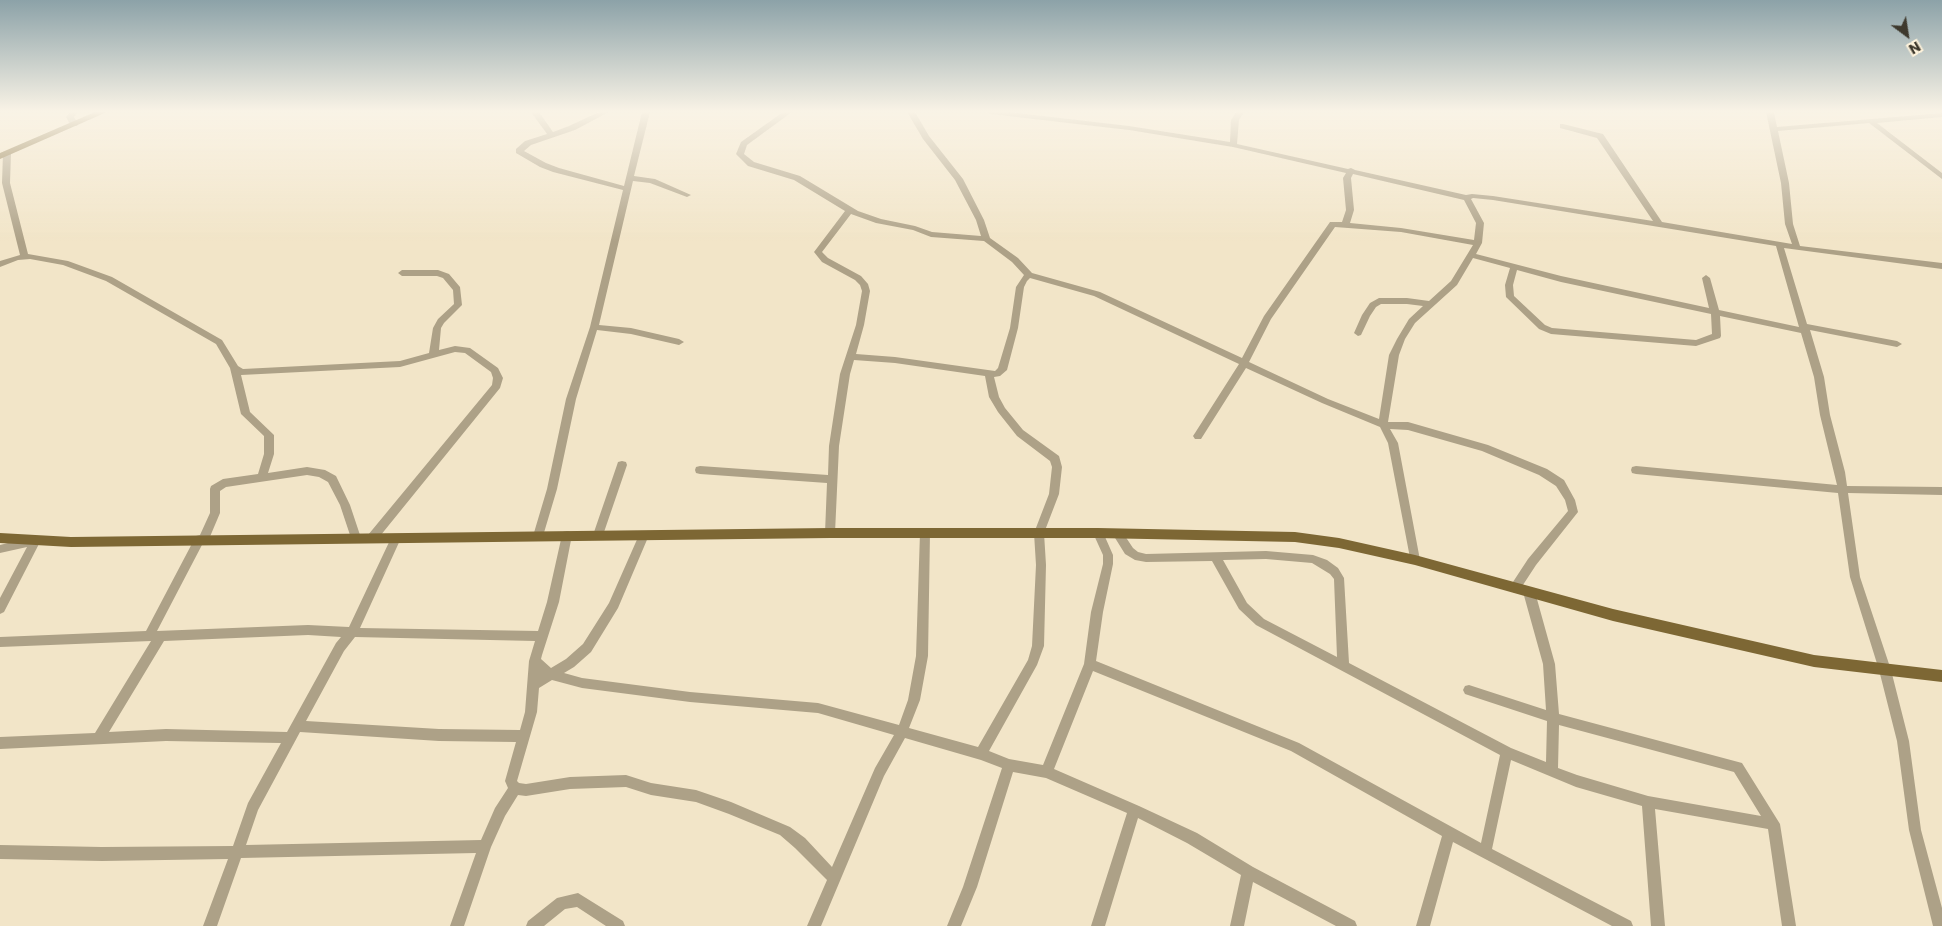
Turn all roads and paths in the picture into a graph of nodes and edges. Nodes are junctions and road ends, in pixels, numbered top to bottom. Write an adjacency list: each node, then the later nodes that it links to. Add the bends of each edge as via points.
1 (5, 155): 24 (street, via 6,183)
2 (525, 155): 13 (street, via 556,170)
3 (636, 155): 12 (street)
4 (741, 155): 16 (street, via 751,164 796,178)
5 (940, 155): 19 (street, via 959,179)
6 (1281, 155): 10 (street)
7 (1613, 155): 18 (street)
8 (1779, 155): 22 (street, via 1789,224)
9 (1914, 155): 11 (street)
10 (1351, 170): 15 (street); 17 (street, via 1347,178 1350,210)
11 (1942, 177)
12 (630, 178): 13 (street); 14 (street, via 652,181)
13 (628, 189): 33 (street)
14 (687, 195)
15 (1467, 198): 18 (street, via 1493,198); 20 (street, via 1480,223)
16 (849, 211): 19 (street, via 931,234); 39 (street, via 818,252 825,260 864,284 865,300)
17 (1346, 224): 20 (street); 40 (street, via 1330,227 1266,318)
18 (1659, 224): 21 (street)
19 (986, 239): 29 (street, via 1015,260)
20 (1478, 243): 23 (street)
21 (1779, 244): 22 (street); 34 (street)
22 (1797, 248): 26 (street)
23 (1471, 255): 27 (street); 31 (street, via 1454,283)
24 (24, 256): 25 (street); 41 (street, via 65,263 109,279 219,342)
25 (0, 264)
26 (1942, 266)
27 (1514, 267): 32 (street); 32 (street, via 1509,285 1510,297 1542,327 1558,334 1696,343 1717,336)
28 (402, 273): 38 (street, via 438,273 446,276 457,289 458,305 437,328)
29 (1029, 275): 40 (street, via 1098,294); 42 (street, via 1020,287 1014,328 1002,370 997,374)
30 (1706, 278): 32 (street)
31 (1430, 304): 35 (street, via 1379,301 1366,315); 43 (street, via 1412,321 1394,355)
32 (1715, 312): 34 (street)
33 (594, 327): 36 (street); 60 (street, via 571,399 552,489)
34 (1805, 328): 37 (street); 50 (street)
35 (1358, 333)
36 (679, 342)
37 (1897, 344)
38 (434, 353): 41 (street, via 400,364 369,367 242,372); 63 (street, via 467,350 496,370 497,386)
39 (850, 357): 42 (street); 49 (street)
40 (1244, 363): 43 (street); 44 (street)
41 (235, 368): 48 (street, via 246,414 269,435 269,454)
42 (989, 373): 55 (street, via 994,397 1001,410 1020,433 1055,459 1054,494)
43 (1383, 425): 69 (street, via 1393,443); 70 (street, via 1423,430 1485,448 1544,472 1560,483 1573,512)
44 (1198, 436)
45 (622, 465): 59 (street)
46 (700, 470): 49 (street)
47 (1636, 470): 50 (street)
48 (262, 476): 62 (street, via 307,471 332,478); 65 (street, via 223,483 216,488 215,513)
49 (832, 479): 53 (street)
50 (1843, 489): 51 (street); 80 (street, via 1855,577)
51 (1942, 491)
52 (1098, 532): 55 (main road); 56 (main road); 78 (street, via 1108,555 1108,564)
53 (830, 533): 54 (main road); 57 (main road)
54 (925, 533): 55 (main road); 87 (street, via 922,656 914,700)
55 (1039, 533): 93 (street, via 1038,646 1033,661)
56 (1117, 533): 68 (street, via 1135,556); 69 (main road, via 1295,537)
57 (644, 534): 59 (main road); 81 (street, via 614,604 597,634 587,648)
58 (567, 535): 59 (main road); 60 (main road); 75 (street, via 553,602)
59 (598, 535)
60 (538, 536): 64 (main road)
61 (0, 538): 66 (main road)
62 (356, 538): 63 (main road); 65 (main road)
63 (372, 538): 64 (main road)
64 (396, 538): 73 (street)
65 (202, 539): 66 (main road); 74 (street)
66 (36, 540): 67 (street); 72 (street)
67 (0, 550)
68 (1215, 556): 79 (street, via 1243,606 1260,622); 79 (street, via 1266,555 1314,559 1334,570 1339,578)
69 (1415, 560): 70 (main road)
70 (1515, 588): 71 (main road)
71 (1529, 592): 80 (main road, via 1613,615 1814,661); 85 (street, via 1549,664)
72 (0, 609)
73 (353, 631): 74 (street); 75 (street); 86 (street, via 340,647)
74 (155, 636): 76 (street); 89 (street)
75 (542, 636): 77 (street)
76 (0, 642)
77 (535, 661): 81 (street); 83 (street)
78 (1090, 664): 96 (street); 101 (street, via 1295,747)
79 (1342, 665): 92 (street)
80 (1885, 670): 82 (main road); 108 (street, via 1903,741 1915,830)
81 (551, 675): 83 (street); 87 (street, via 582,683 690,697 818,708)
82 (1942, 676)
83 (534, 684): 88 (street)
84 (1469, 690): 85 (street)
85 (1553, 718): 95 (street); 100 (street, via 1738,766)
86 (296, 726): 88 (street, via 439,735); 90 (street)
87 (902, 732): 93 (street); 107 (street, via 879,772)
88 (524, 736): 97 (street, via 511,781)
89 (98, 738): 90 (street); 91 (street)
90 (289, 738): 104 (street, via 253,807)
91 (0, 743)
92 (1507, 752): 95 (street); 105 (street)
93 (981, 754): 94 (street)
94 (1009, 765): 96 (street); 114 (street, via 970,887)
95 (1552, 771): 98 (street)
96 (1048, 772): 99 (street)
97 (515, 789): 102 (street, via 500,812); 107 (street, via 626,781 651,789 696,796 785,831)
98 (1648, 802): 100 (street); 120 (street)
99 (1134, 810): 106 (street, via 1192,838); 115 (street)
100 (1774, 824): 121 (street)
101 (1449, 833): 105 (street); 118 (street)
102 (485, 846): 104 (street); 110 (street)
103 (0, 852): 104 (street)
104 (237, 852): 109 (street)
105 (1486, 852): 119 (street)
106 (1248, 872): 116 (street); 117 (street)
107 (834, 878): 113 (street)
108 (1937, 899): 122 (street)
109 (210, 926)
110 (457, 926)
111 (533, 926): 112 (street, via 562,903 578,900)
112 (618, 926)
113 (814, 926)
114 (954, 926)
115 (1098, 926)
116 (1237, 926)
117 (1350, 926)
118 (1422, 926)
119 (1626, 926)
120 (1658, 926)
121 (1789, 926)
122 (1940, 926)

